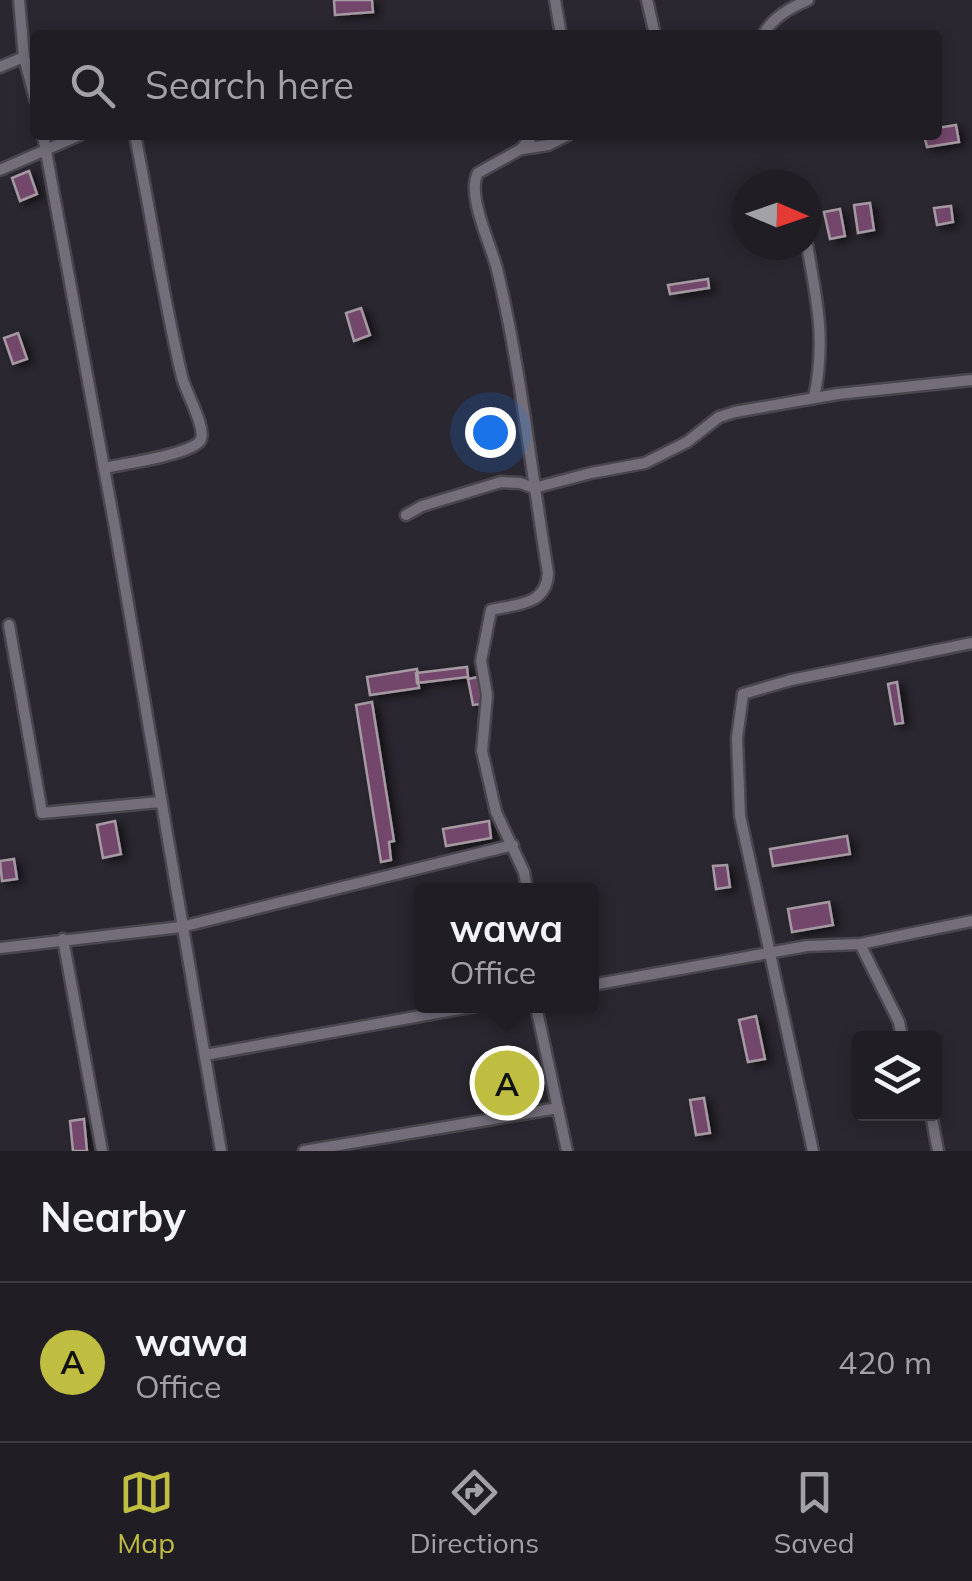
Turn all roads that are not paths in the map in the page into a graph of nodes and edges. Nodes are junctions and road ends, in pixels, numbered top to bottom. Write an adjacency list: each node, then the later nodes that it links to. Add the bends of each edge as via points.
1 (18, 0): 8 (street)
2 (556, 0): 5 (street)
3 (647, 0): 6 (street)
4 (808, 0): 7 (street)
5 (561, 30)
6 (654, 30)
7 (767, 30)
8 (24, 57): 9 (street); 10 (street)
9 (0, 67)
10 (30, 80)
11 (44, 140): 17 (street)
12 (69, 140): 17 (street)
13 (136, 140): 22 (street, via 183,382 202,436 180,450)
14 (529, 140): 16 (street)
15 (558, 140): 16 (street)
16 (521, 149): 23 (street, via 478,173 474,194 522,387)
17 (46, 151): 18 (street); 22 (street)
18 (0, 170)
19 (810, 260): 21 (street, via 822,346)
20 (972, 380): 21 (street)
21 (814, 398): 23 (street, via 734,412 646,463)
22 (104, 468): 27 (street)
23 (534, 488): 24 (street, via 501,482); 28 (street, via 546,589 491,610 481,661 487,696 482,751 496,812)
24 (406, 515)
25 (9, 625): 27 (street, via 42,812)
26 (972, 643): 35 (street, via 744,694 738,722 740,816)
27 (160, 802): 31 (street)
28 (513, 845): 29 (street); 31 (street)
29 (525, 883)
30 (972, 921): 33 (street)
31 (181, 927): 32 (street); 40 (street)
32 (62, 939): 34 (street); 43 (street)
33 (860, 944): 35 (street); 39 (street)
34 (0, 948)
35 (768, 953): 36 (street); 47 (street)
36 (599, 985)
37 (436, 1013): 40 (street)
38 (538, 1013): 41 (street)
39 (901, 1031)
40 (205, 1054): 44 (street)
41 (558, 1108): 45 (street); 46 (street)
42 (932, 1121): 48 (street)
43 (102, 1151)
44 (220, 1151)
45 (304, 1151)
46 (567, 1151)
47 (813, 1151)
48 (938, 1151)

